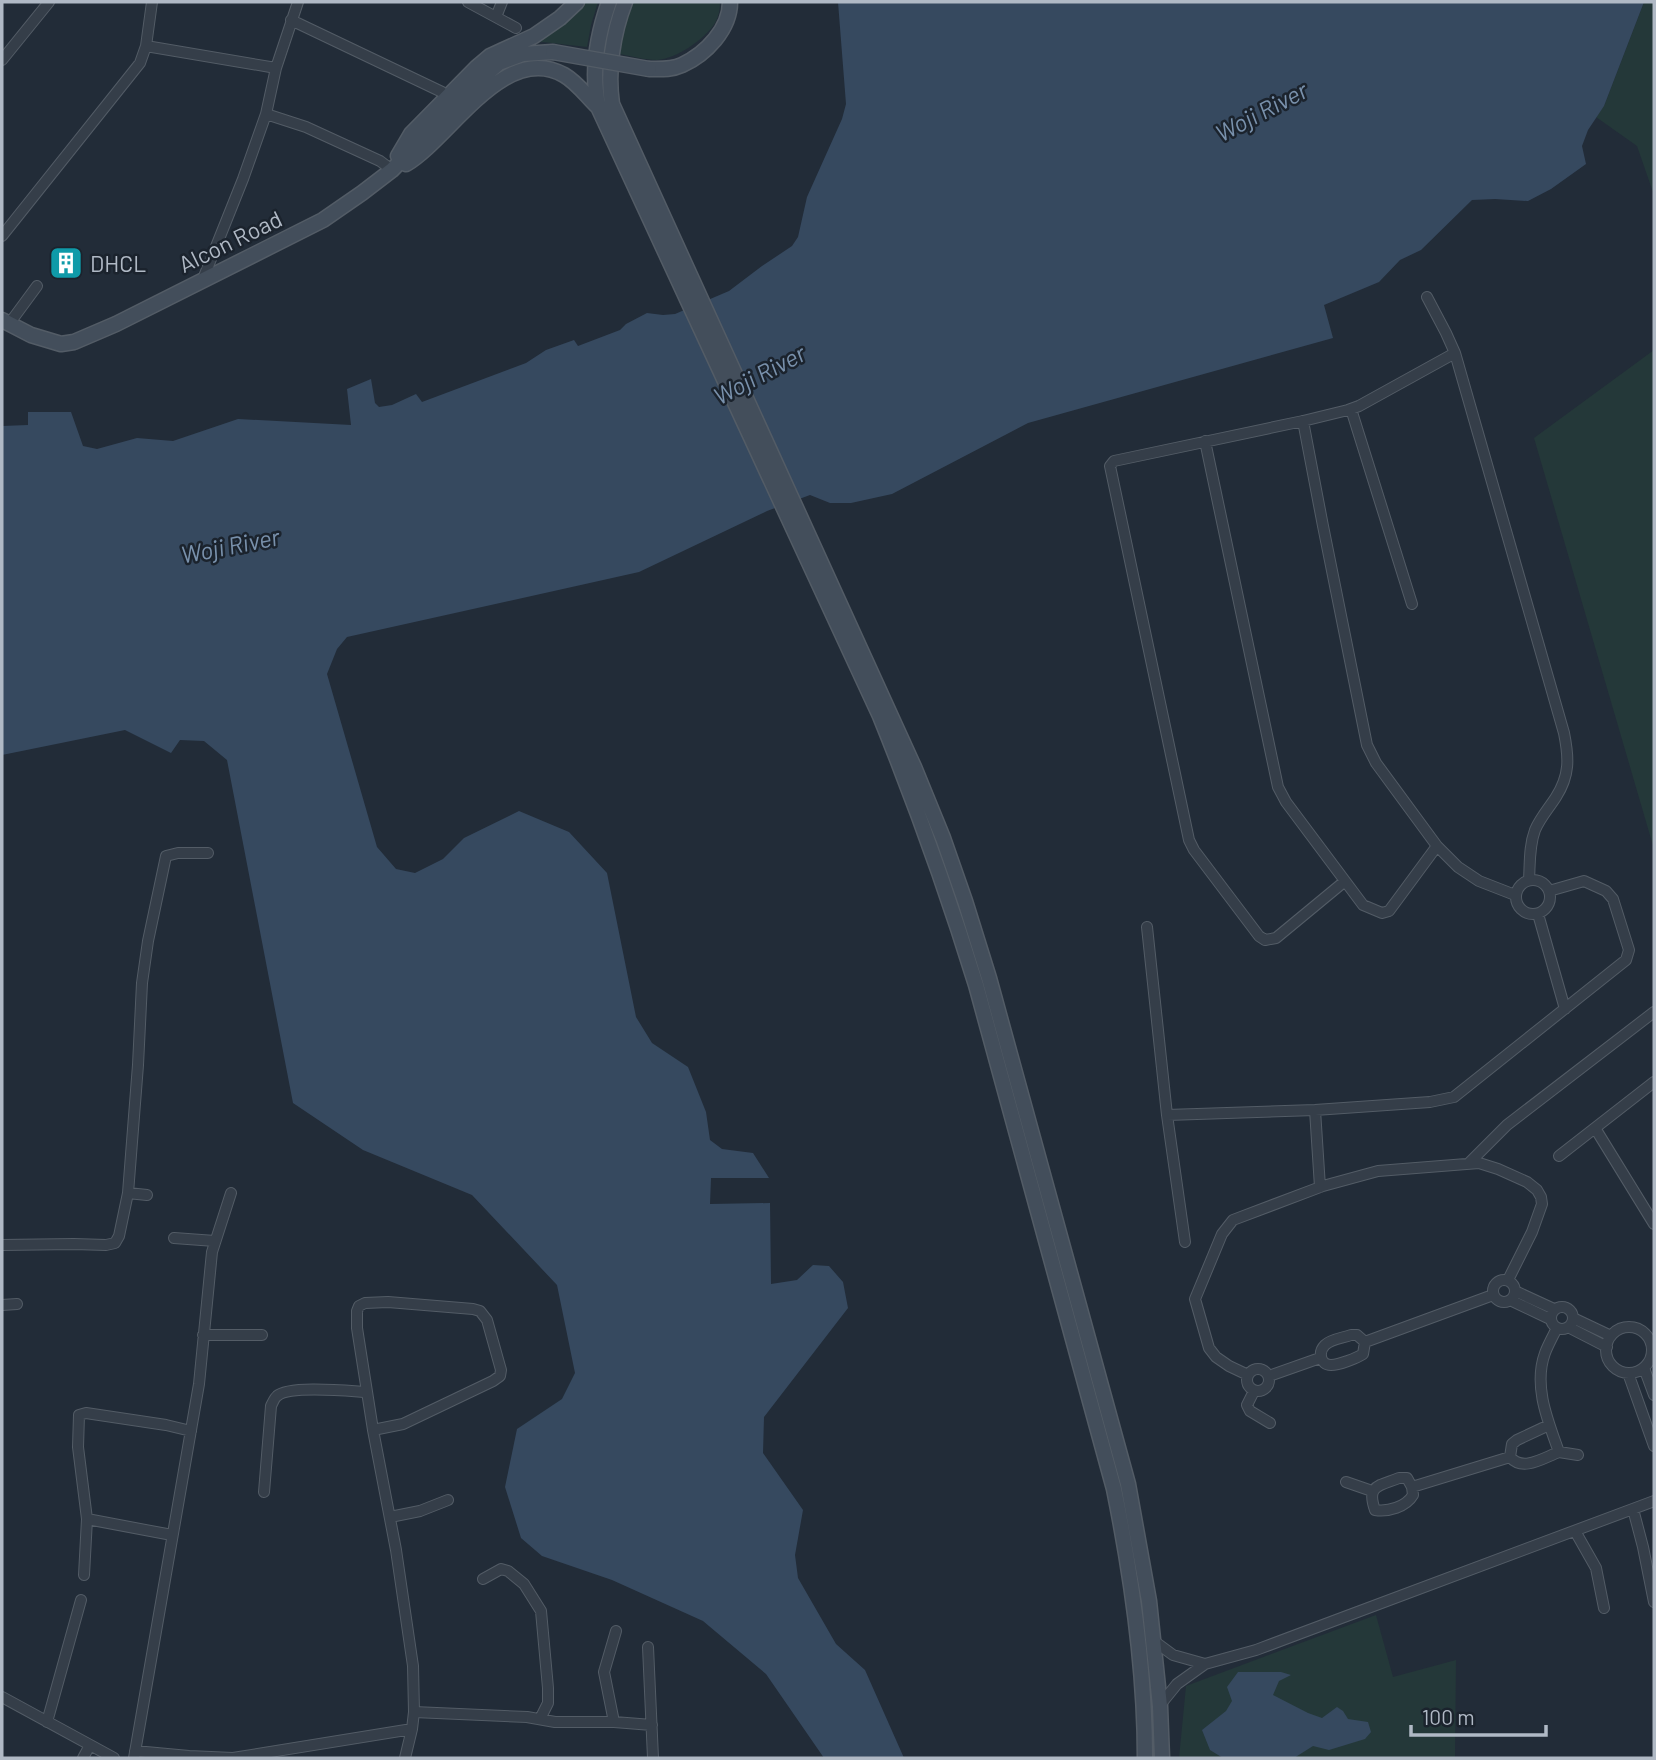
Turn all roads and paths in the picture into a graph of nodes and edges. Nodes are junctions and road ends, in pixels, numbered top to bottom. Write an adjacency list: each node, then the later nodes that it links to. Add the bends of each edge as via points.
1 (49, 2): 14 (street)
2 (152, 2): 13 (street)
3 (298, 2): 11 (street)
4 (468, 2): 10 (street)
5 (502, 2): 10 (street)
6 (577, 2): 19 (main road, via 534,36 477,67 411,134)
7 (609, 2): 17 (main road, via 594,68)
8 (625, 2): 20 (main road, via 613,53 612,104)
9 (730, 2): 19 (main road, bridge, via 721,32 695,58 666,70 553,52 523,54 499,63)
10 (496, 17): 12 (street)
11 (291, 20): 15 (street); 16 (street)
12 (516, 28)
13 (146, 46): 15 (street); 21 (street, via 134,72)
14 (2, 60)
15 (276, 68): 18 (street)
16 (442, 92)
17 (599, 108): 19 (main road, via 564,75 545,68 530,69 490,87 425,151); 20 (main road)
18 (266, 114): 19 (street, via 306,127); 22 (street)
19 (392, 170): 22 (main road, Alcon Road, via 323,220)
20 (664, 235): 30 (main road)
21 (2, 236)
22 (203, 279): 25 (main road, Alcon Road, via 74,342 48,341)
23 (37, 286): 25 (street)
24 (1427, 297): 26 (street)
25 (5, 322)
26 (1455, 353): 27 (street); 34 (street, via 1569,758 1558,795 1531,844)
27 (1351, 409): 28 (street); 31 (street)
28 (1303, 421): 29 (street); 32 (street, via 1367,745)
29 (1205, 441): 35 (street, via 1278,787); 35 (street, via 1114,461 1110,466 1189,840 1265,940 1276,938)
30 (799, 529): 102 (main road, via 885,700 965,901 1128,1484); 119 (main road, via 908,785 979,997 1114,1489 1134,1604)
31 (1412, 604)
32 (1437, 846): 35 (street, via 1389,911 1382,913 1363,905); 37 (street, via 1479,881)
33 (208, 853): 49 (street, via 166,856 142,983)
34 (1530, 880): 36 (street, via 1541,882); 37 (street, via 1519,886)
35 (1345, 881)
36 (1549, 891): 38 (street, via 1547,907); 40 (street, via 1584,881 1606,891 1629,950 1626,960)
37 (1516, 895): 38 (street, via 1522,911)
38 (1538, 914): 40 (street)
39 (1147, 928): 44 (street)
40 (1565, 1009): 43 (street, via 1454,1097)
41 (1654, 1012): 47 (street, via 1507,1125)
42 (1654, 1082): 45 (street)
43 (1315, 1110): 44 (street); 48 (street)
44 (1167, 1115): 55 (street)
45 (1595, 1128): 46 (street); 52 (street)
46 (1559, 1156)
47 (1469, 1163): 48 (street, via 1378,1171); 57 (street, via 1499,1169 1527,1182 1541,1197 1539,1215)
48 (1320, 1187): 72 (street, via 1233,1220 1222,1234 1195,1299 1209,1348)
49 (128, 1192): 51 (street); 56 (street, via 115,1243)
50 (230, 1193): 54 (street)
51 (147, 1195)
52 (1654, 1224)
53 (174, 1238): 54 (street)
54 (215, 1241): 63 (street)
55 (1185, 1242)
56 (2, 1245)
57 (1508, 1280): 58 (street, via 1495,1284); 59 (street, via 1513,1285)
58 (1493, 1295): 59 (street, via 1501,1302); 66 (street)
59 (1512, 1295): 62 (street)
60 (17, 1304): 61 (street)
61 (2, 1305)
62 (1560, 1320): 65 (street); 68 (street); 78 (street, via 1541,1371)
63 (203, 1335): 64 (street); 80 (street)
64 (262, 1335)
65 (1611, 1336): 67 (street, via 1622,1328 1637,1328); 68 (street)
66 (1365, 1342): 69 (street, via 1351,1335 1327,1343); 69 (street, via 1363,1354 1357,1358 1330,1365)
67 (1653, 1342): 70 (street)
68 (1606, 1347): 71 (street, via 1612,1366)
69 (1320, 1358): 73 (street)
70 (1644, 1368): 71 (street); 76 (street)
71 (1628, 1373): 81 (street)
72 (1248, 1375): 73 (street, via 1259,1369); 74 (street, via 1247,1384)
73 (1269, 1376): 74 (street, via 1266,1388)
74 (1254, 1391): 77 (street, via 1247,1405 1250,1411)
75 (367, 1392): 79 (street); 79 (street, via 356,1328 359,1306 388,1302 472,1309 487,1320 500,1376 403,1424); 87 (street, via 301,1390 276,1396 271,1406)
76 (1654, 1395)
77 (1270, 1423)
78 (1549, 1425): 82 (street); 84 (street, via 1511,1444)
79 (373, 1430): 92 (street)
80 (191, 1432): 93 (street, via 79,1415); 95 (street)
81 (1654, 1446)
82 (1559, 1452): 83 (street); 84 (street, via 1523,1465)
83 (1578, 1455)
84 (1510, 1457): 86 (street)
85 (1346, 1482): 88 (street)
86 (1412, 1487): 88 (street, via 1407,1478 1399,1478); 88 (street, via 1409,1502 1384,1512 1375,1510)
87 (264, 1492)
88 (1372, 1492)
89 (448, 1500): 92 (street)
90 (1654, 1501): 91 (street)
91 (1633, 1509): 94 (street); 99 (street)
92 (390, 1517): 107 (street, via 413,1666)
93 (87, 1519): 95 (street); 96 (street)
94 (1575, 1531): 100 (street, via 1596,1568); 104 (street, via 1256,1650)
95 (172, 1535): 114 (street)
96 (84, 1576)
97 (484, 1579): 108 (street, via 502,1569 508,1571 524,1584 541,1611 548,1703)
98 (81, 1600): 109 (street)
99 (1654, 1602)
100 (1604, 1608)
101 (616, 1631): 110 (street, via 604,1672)
102 (1154, 1641): 104 (street, via 1173,1655); 106 (main road)
103 (648, 1647): 111 (street)
104 (1205, 1664): 106 (street, via 1177,1684)
105 (2, 1697): 109 (street)
106 (1160, 1706): 120 (main road)
107 (414, 1712): 108 (street); 112 (street)
108 (540, 1719): 110 (street)
109 (47, 1722): 113 (street)
110 (614, 1723): 111 (street)
111 (652, 1726): 118 (street)
112 (412, 1730): 114 (street, via 233,1758); 117 (street)
113 (90, 1745): 115 (street); 116 (street)
114 (134, 1755)
115 (83, 1758)
116 (114, 1758)
117 (405, 1758)
118 (653, 1758)
119 (1145, 1758)
120 (1162, 1758)

